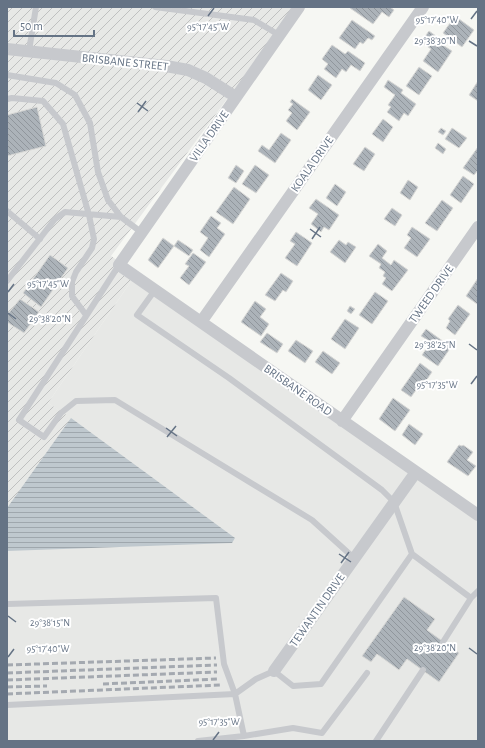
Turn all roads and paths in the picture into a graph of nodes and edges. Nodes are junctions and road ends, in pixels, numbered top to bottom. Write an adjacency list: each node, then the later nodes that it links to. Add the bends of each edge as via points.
1 (36, 7): 7 (lane)
2 (155, 7): 5 (lane, via 254,20)
3 (299, 7): 5 (street, VILLA DRIVE)
4 (423, 7): 21 (street, KOALA DRIVE)
5 (279, 35): 9 (street, VILLA DRIVE)
6 (7, 49): 7 (street, BRISBANE STREET)
7 (29, 51): 9 (street, BRISBANE STREET, via 180,69 206,78)
8 (7, 75): 13 (lane, via 56,83 75,95 90,123 98,172 108,200)
9 (236, 98): 15 (street, VILLA DRIVE)
10 (7, 100): 12 (lane, via 12,98 43,101 63,124)
11 (7, 211): 16 (lane)
12 (88, 215): 13 (lane); 16 (lane, via 65,212 55,219); 20 (lane, via 94,239 92,248 72,282 72,296)
13 (121, 217): 15 (lane)
14 (478, 227): 22 (street, TWEED DRIVE)
15 (142, 232): 17 (street, VILLA DRIVE)
16 (40, 239): 18 (lane)
17 (119, 265): 19 (street, BRISBANE ROAD); 20 (lane)
18 (7, 281)
19 (155, 290): 21 (street, BRISBANE ROAD); 24 (lane, via 137,315 229,378 382,490)
20 (86, 315): 27 (lane, via 19,420 44,437 61,413 76,401 115,400 312,520)
21 (201, 322): 22 (street, BRISBANE ROAD)
22 (342, 421): 23 (street, BRISBANE ROAD)
23 (416, 472): 24 (street, TEWANTIN DRIVE); 25 (street, BRISBANE ROAD)
24 (394, 502): 26 (lane); 27 (street, TEWANTIN DRIVE)
25 (478, 515)
26 (412, 554): 29 (lane); 33 (lane, via 321,684 293,686)
27 (354, 558): 33 (street, TEWANTIN DRIVE)
28 (478, 591): 29 (lane)
29 (471, 598): 31 (lane)
30 (7, 604): 35 (lane, via 216,598 224,664)
31 (443, 642)
32 (423, 670): 40 (lane)
33 (274, 671): 35 (lane, via 256,679)
34 (367, 673): 37 (lane, via 322,732 294,728)
35 (235, 694): 36 (lane); 37 (lane)
36 (7, 705)
37 (244, 736): 38 (lane)
38 (220, 740): 39 (lane)
39 (198, 741)
40 (376, 741)

